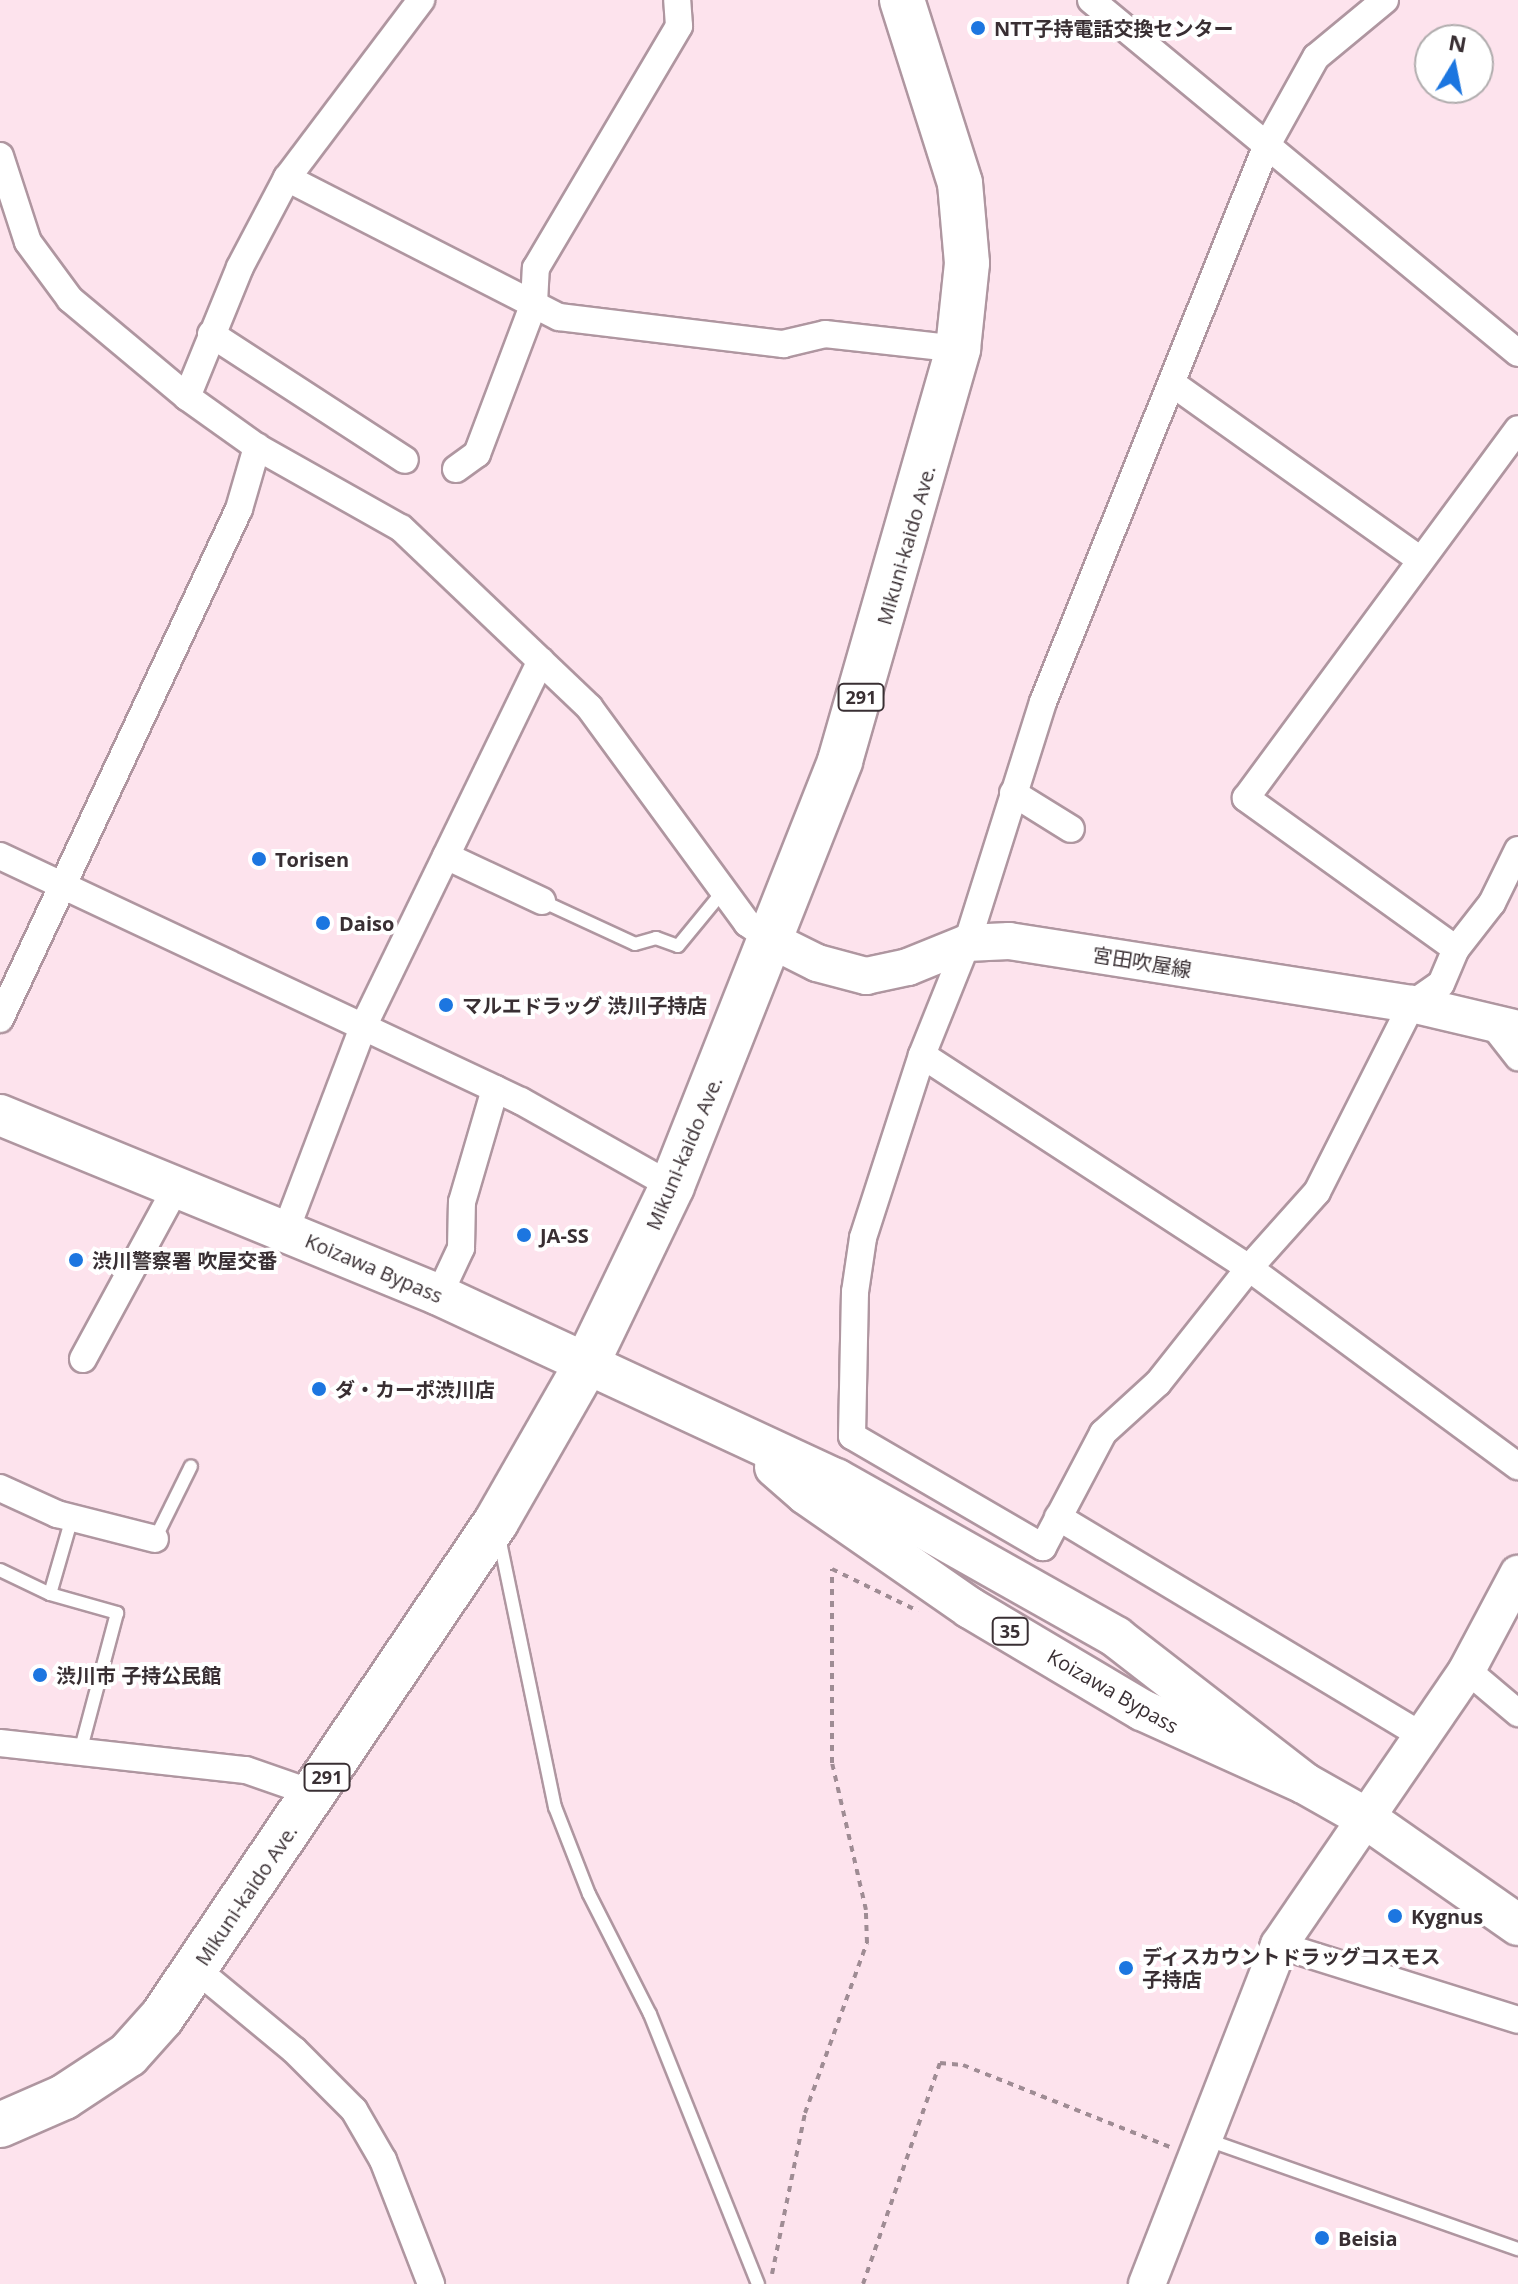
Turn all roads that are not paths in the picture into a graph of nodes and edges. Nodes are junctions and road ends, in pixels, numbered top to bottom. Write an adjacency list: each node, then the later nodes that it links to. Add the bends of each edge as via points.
1 (421, 0): 8 (street)
2 (677, 0): 9 (street, via 679,26 536,268)
3 (902, 0): 11 (highway, Mikuni-kaido Ave. / 291, via 946,133 966,221 966,303)
4 (1091, 0): 6 (street)
5 (1385, 0): 6 (street, via 1316,57)
6 (1266, 147): 12 (street); 13 (street)
7 (0, 156): 14 (street, via 28,242 70,299)
8 (287, 178): 9 (street); 10 (street)
9 (534, 303): 11 (street, via 559,317 705,337 783,344 825,334); 18 (street, via 477,454)
10 (211, 334): 14 (street); 17 (street)
11 (958, 349): 29 (highway, Mikuni-kaido Ave. / 291, via 876,648)
12 (1518, 353)
13 (1173, 384): 19 (street); 21 (street, via 1043,702)
14 (187, 397): 16 (street)
15 (1518, 429): 19 (street)
16 (257, 447): 20 (street, via 401,528); 26 (street, via 239,509)
17 (405, 460)
18 (456, 469)
19 (1421, 560): 31 (street, via 1246,798)
20 (541, 661): 25 (street); 27 (street, via 589,707)
21 (1013, 793): 22 (street); 30 (street)
22 (1071, 829)
23 (1518, 850): 31 (street, via 1492,903)
24 (0, 856): 26 (street)
25 (446, 856): 28 (street); 34 (street)
26 (63, 886): 33 (street); 34 (street)
27 (724, 889): 28 (lane, via 678,946 656,938 635,944); 29 (street, via 747,923)
28 (542, 901)
29 (773, 941): 30 (street, 宮田吹屋線, via 817,963 866,976 908,967); 41 (highway, Mikuni-kaido Ave. / 291)
30 (967, 943): 32 (street, 宮田吹屋線, via 1009,941); 36 (street)
31 (1456, 949): 32 (street, via 1441,984)
32 (1412, 1004): 35 (street, 宮田吹屋線); 43 (street, via 1317,1192)
33 (0, 1019)
34 (363, 1027): 38 (street); 42 (street)
35 (1506, 1027): 37 (street)
36 (922, 1055): 43 (street); 50 (street, via 863,1238 855,1292 852,1436 1043,1547)
37 (1518, 1057)
38 (495, 1089): 41 (street); 44 (street, via 462,1202 461,1248)
39 (0, 1115): 40 (main road, Koizawa Bypass / 35)
40 (178, 1184): 42 (main road, Koizawa Bypass / 35); 45 (street)
41 (672, 1186): 46 (highway, Mikuni-kaido Ave. / 291)
42 (286, 1230): 44 (main road, Koizawa Bypass / 35)
43 (1249, 1268): 48 (street); 50 (street, via 1158,1383 1103,1433)
44 (439, 1295): 46 (main road, Koizawa Bypass / 35)
45 (83, 1359)
46 (587, 1363): 52 (highway, Mikuni-kaido Ave. / 291); 63 (main road, Koizawa Bypass / 35, via 741,1437 806,1494 970,1608 1142,1710 1304,1783)
47 (191, 1466): 53 (lane)
48 (1518, 1466)
49 (0, 1488): 51 (street)
50 (1058, 1517): 59 (street)
51 (72, 1518): 53 (street); 56 (lane)
52 (496, 1522): 62 (highway, Mikuni-kaido Ave. / 291); 72 (lane, via 555,1807 589,1894 650,2014)
53 (155, 1539)
54 (0, 1570): 56 (lane)
55 (1518, 1574): 57 (street)
56 (50, 1594): 61 (lane, via 117,1613)
57 (1467, 1670): 58 (street); 59 (street)
58 (1518, 1713)
59 (1422, 1736): 63 (street)
60 (0, 1743): 61 (street)
61 (80, 1752): 62 (street, via 246,1770)
62 (315, 1794): 66 (highway, Mikuni-kaido Ave. / 291)
63 (1364, 1817): 64 (main road, Koizawa Bypass / 35); 65 (street)
64 (1518, 1925)
65 (1279, 1945): 67 (street); 69 (street)
66 (196, 1969): 68 (highway, Mikuni-kaido Ave. / 291, via 128,2055 64,2097); 71 (street, via 294,2050 354,2110 383,2160)
67 (1518, 2020)
68 (0, 2125)
69 (1198, 2147): 70 (lane); 73 (street)
70 (1518, 2249)
71 (431, 2284)
72 (758, 2284)
73 (1147, 2284)

